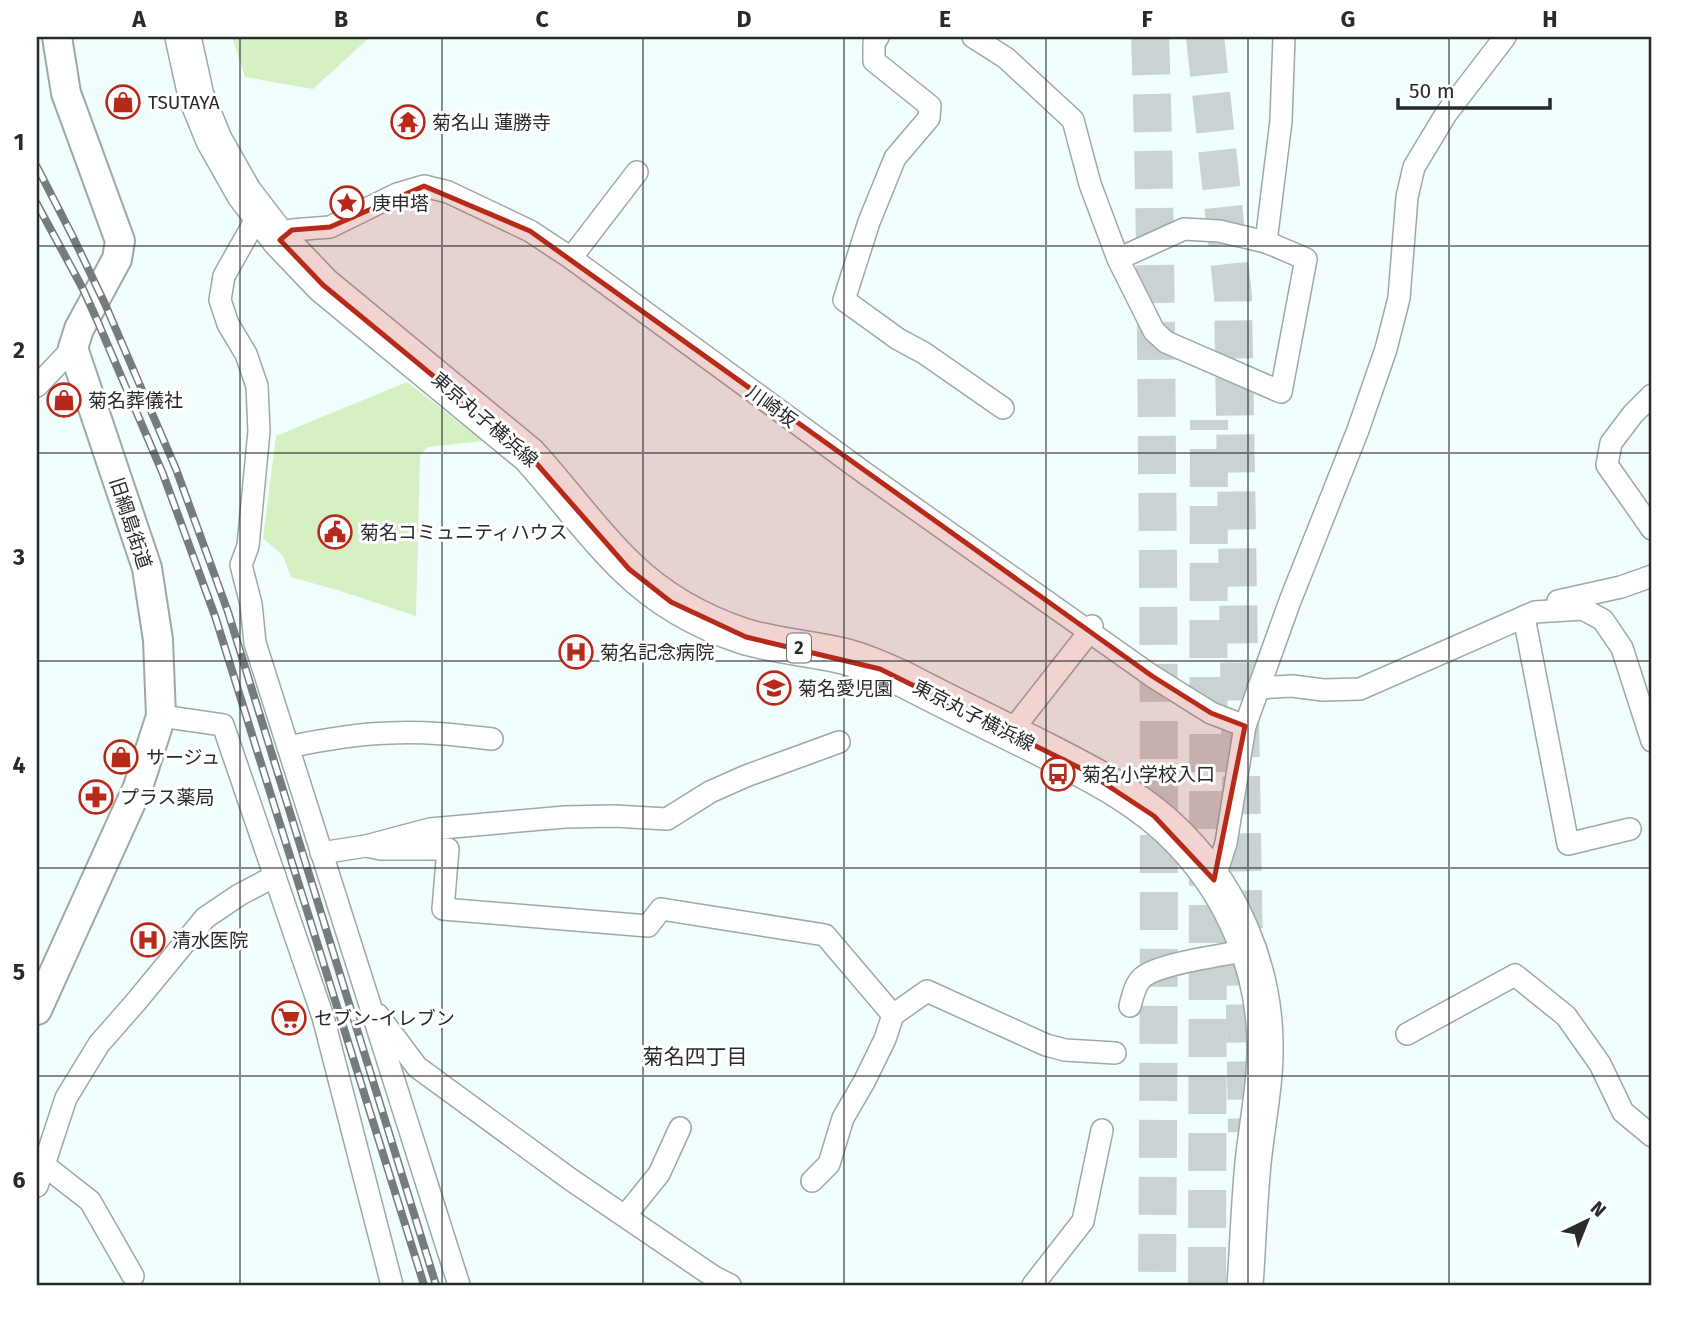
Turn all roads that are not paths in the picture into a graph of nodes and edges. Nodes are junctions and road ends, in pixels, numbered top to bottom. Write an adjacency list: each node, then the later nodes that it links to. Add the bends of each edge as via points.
1 (57, 37): 12 (street, via 66,93 120,241 117,259)
2 (183, 37): 8 (main road, 東京丸子横浜線 / 2, via 203,115 229,169)
3 (878, 37): 15 (street, via 874,61 930,106 929,118 895,158 844,300)
4 (972, 37): 11 (street, via 1006,58 1073,120 1090,184)
5 (1284, 37): 9 (street, via 1281,121)
6 (1505, 37): 20 (street, via 1446,114 1414,167 1407,197 1399,298 1386,349)
7 (637, 172): 10 (street)
8 (269, 227): 10 (street, 川崎坂, via 330,227 424,186 448,192 530,231); 23 (main road, 東京丸子横浜線 / 2, via 323,285 529,455 629,569 671,601 746,637 844,656 880,668); 27 (street, via 224,276 220,300 257,386 259,430 248,546 241,565 255,643)
9 (1266, 242): 11 (street, via 1219,231 1184,229); 11 (street, via 1306,259 1281,392 1166,342 1154,331)
10 (571, 258): 19 (street, 川崎坂, via 866,474)
11 (1118, 259)
12 (73, 348): 13 (street); 21 (street, 旧綱島街道, via 147,568 158,640)
13 (37, 386)
14 (1652, 395): 16 (street, via 1611,443 1607,465)
15 (1003, 408)
16 (1652, 529)
17 (1652, 576): 18 (street, via 1543,604)
18 (1530, 615): 20 (street, via 1360,689); 25 (street, via 1583,609 1603,620 1622,648); 28 (street, via 1568,844)
19 (1091, 629): 22 (street, 川崎坂, via 1152,676 1211,713); 23 (street)
20 (1258, 688): 22 (street)
21 (160, 716): 31 (street, via 223,725); 36 (street, 旧綱島街道, via 138,787)
22 (1245, 726): 32 (street, via 1226,843)
23 (1010, 733): 32 (main road, 東京丸子横浜線 / 2, via 1140,805 1182,840)
24 (492, 739): 27 (street, via 388,733)
25 (1652, 741)
26 (839, 742): 29 (street, via 710,792 667,819 565,817 430,829)
27 (288, 747): 30 (street)
28 (1630, 829)
29 (366, 846): 30 (street); 37 (street, via 448,849 443,909 648,926 661,909 825,935)
30 (321, 852): 34 (street)
31 (275, 876): 43 (street, via 205,918 99,1044 66,1098); 48 (street, via 323,1017)
32 (1214, 880): 33 (main road, 東京丸子横浜線 / 2)
33 (1248, 950): 35 (street, via 1159,967 1135,986); 52 (main road, 東京丸子横浜線 / 2, via 1262,998 1265,1044)
34 (368, 1002): 46 (street, via 417,1067); 49 (street)
35 (1130, 1006)
36 (37, 1010)
37 (893, 1015): 39 (street, via 927,991 1046,1045); 44 (street, via 843,1118 830,1164)
38 (1407, 1034): 42 (street, via 1515,975 1566,1016 1600,1063 1622,1112)
39 (1115, 1053)
40 (680, 1128): 46 (street, via 659,1174)
41 (1101, 1130): 51 (street, via 1083,1222)
42 (1652, 1136)
43 (44, 1164): 45 (street); 47 (street, via 90,1201)
44 (812, 1181)
45 (37, 1186)
46 (625, 1216): 50 (street)
47 (133, 1276)
48 (391, 1285)
49 (458, 1285)
50 (730, 1285)
51 (1033, 1285)
52 (1245, 1285)

